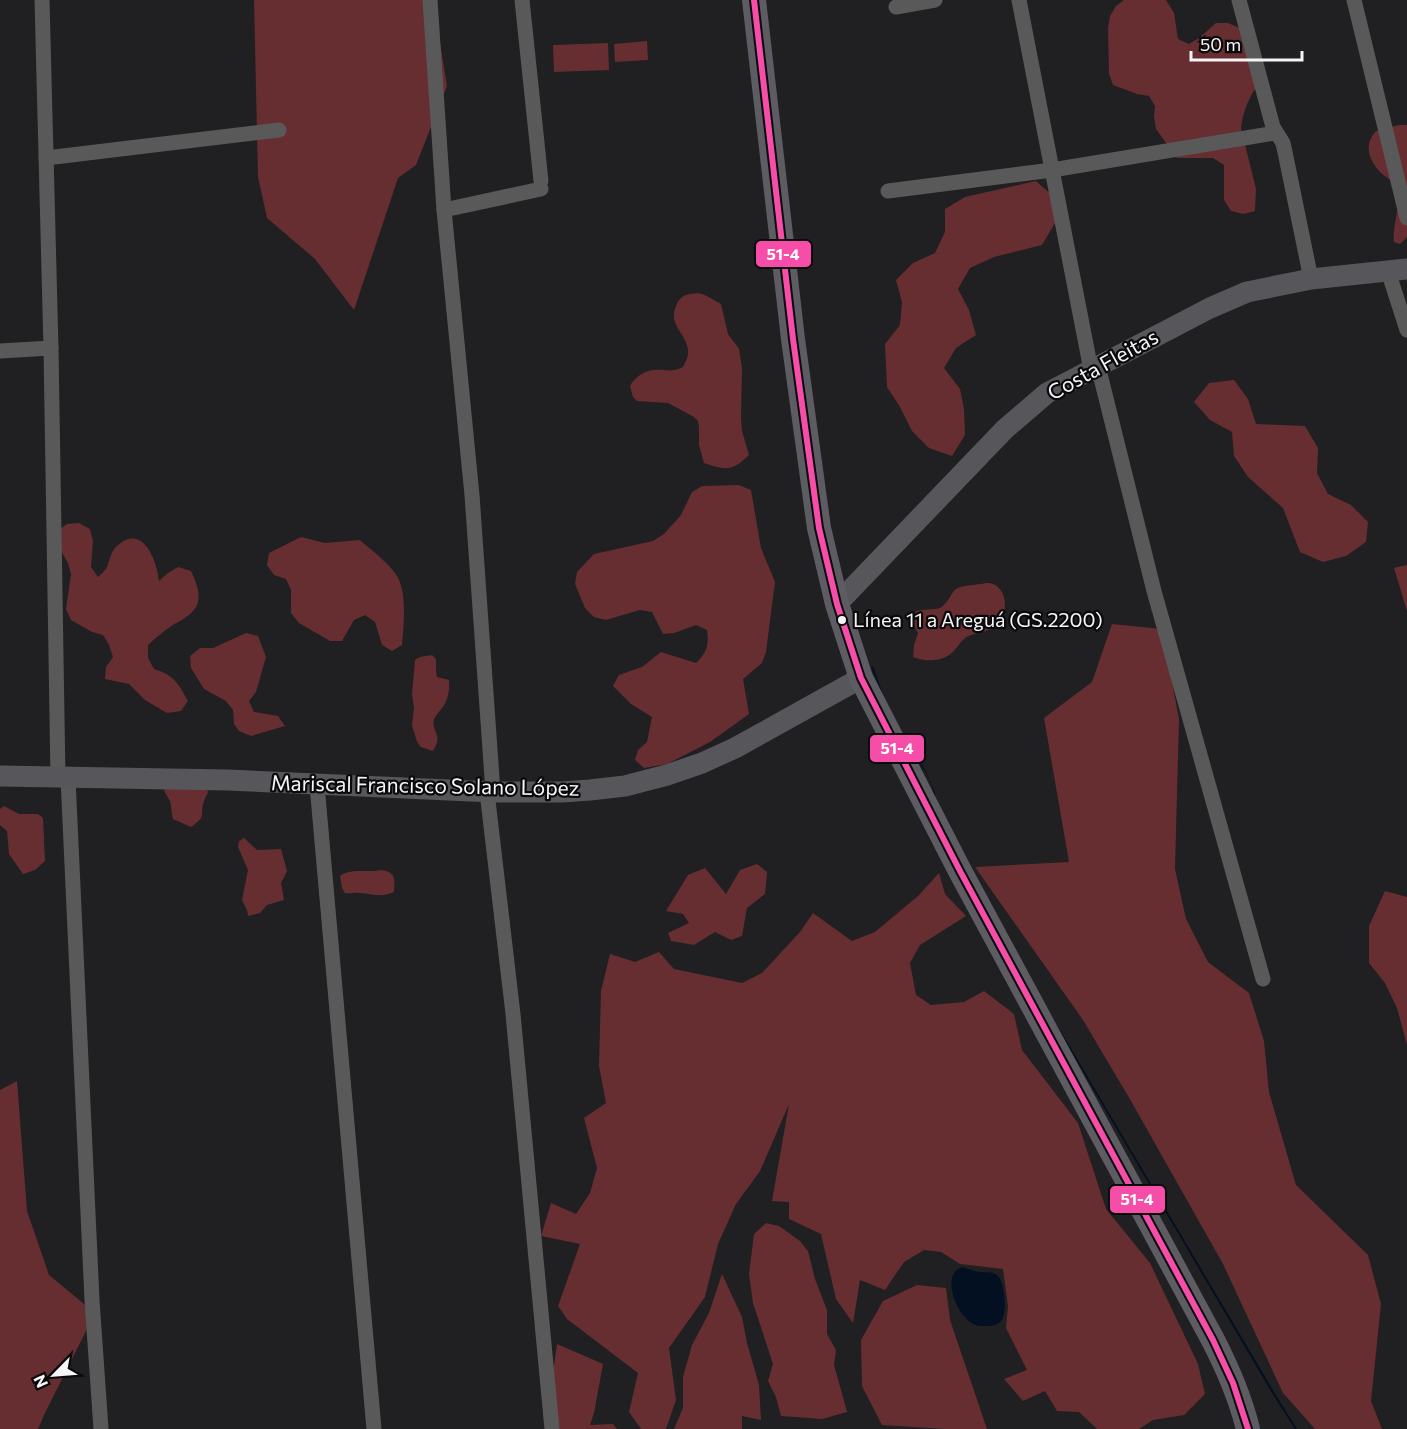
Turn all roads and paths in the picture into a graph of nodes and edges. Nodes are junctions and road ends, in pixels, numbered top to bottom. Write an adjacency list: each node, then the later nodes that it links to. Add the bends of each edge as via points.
1 (42, 0): 12 (street)
2 (430, 0): 15 (street)
3 (522, 0): 15 (street, via 541,185)
4 (754, 0): 23 (main road, via 799,386 819,528)
5 (935, 0): 9 (street)
6 (1018, 0): 13 (street)
7 (1239, 0): 11 (street)
8 (1354, 0): 16 (street)
9 (896, 7)
10 (279, 130): 12 (street)
11 (1275, 133): 13 (street); 18 (street, via 1285,152)
12 (46, 158): 20 (street)
13 (1052, 170): 14 (street); 22 (street)
14 (888, 191)
15 (444, 210): 28 (street, via 472,495)
16 (1407, 218)
17 (1398, 270): 18 (main road, Costa Fleitas); 19 (street)
18 (1311, 279): 22 (main road, Costa Fleitas, via 1226,300)
19 (1407, 330)
20 (51, 348): 21 (street); 26 (street)
21 (0, 351)
22 (1094, 368): 23 (main road, Costa Fleitas, via 1047,393 1005,429); 29 (street)
23 (837, 604): 24 (main road)
24 (861, 678): 28 (main road, Mariscal Francisco Solano López, via 735,748 667,775 590,790); 33 (main road, via 960,871 1229,1371)
25 (0, 776): 26 (main road, Mariscal Francisco Solano López)
26 (63, 778): 27 (main road, Mariscal Francisco Solano López); 30 (street)
27 (317, 785): 28 (main road, Mariscal Francisco Solano López); 31 (street)
28 (490, 792): 32 (street)
29 (1263, 979)
30 (101, 1429)
31 (374, 1429)
32 (552, 1429)
33 (1248, 1429)

